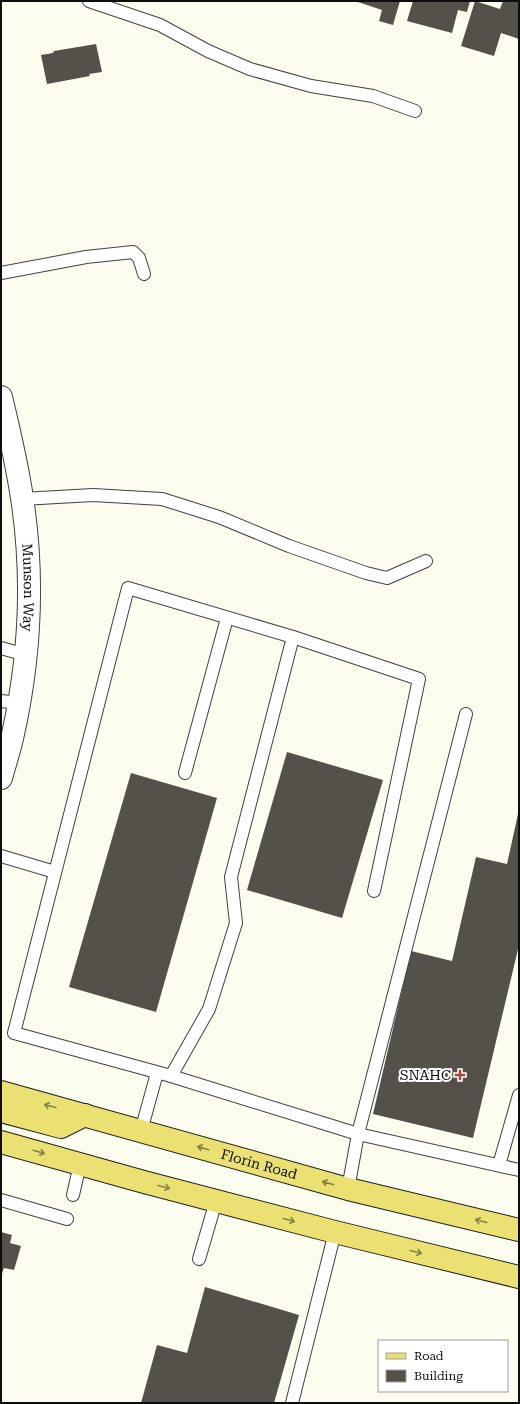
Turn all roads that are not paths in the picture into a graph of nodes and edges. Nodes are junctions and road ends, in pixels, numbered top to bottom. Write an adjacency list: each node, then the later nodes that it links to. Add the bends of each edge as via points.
1 (89, 1): 2 (lane, via 160,25 208,51 250,69 311,86 374,96)
2 (415, 111)
3 (1, 273): 4 (lane, via 86,257 133,252 139,258)
4 (144, 274)
5 (1, 397): 6 (street, Munson Way)
6 (22, 499): 7 (lane, via 94,495 162,499 219,517 289,546 387,578); 11 (street, Munson Way, via 28,557)
7 (426, 561)
8 (227, 618): 9 (lane); 14 (lane); 17 (lane, via 128,588)
9 (293, 637): 18 (lane, via 419,679); 20 (lane, via 231,878 236,923 209,1009)
10 (1, 648): 11 (lane)
11 (26, 655): 12 (street, Munson Way, via 23,680)
12 (10, 702): 15 (street, Munson Way, via 13,735)
13 (466, 714): 26 (lane)
14 (185, 773)
15 (1, 778)
16 (1, 856): 17 (lane)
17 (55, 872): 19 (lane, via 14,1033)
18 (374, 891)
19 (157, 1073): 20 (lane); 25 (lane)
20 (172, 1076): 26 (lane)
21 (1, 1092): 24 (main road, Florin Road, one-way to 21)
22 (519, 1095): 29 (lane)
23 (1, 1111): 24 (main road, via 61,1127)
24 (85, 1115): 25 (main road, Florin Road)
25 (141, 1131): 31 (main road, Florin Road, one-way to 25)
26 (358, 1134): 29 (lane); 31 (lane)
27 (1, 1142): 28 (main road, one-way to 28)
28 (80, 1164): 32 (lane); 34 (main road, one-way to 34)
29 (499, 1165): 30 (lane)
30 (519, 1170)
31 (348, 1189): 36 (main road, Florin Road, one-way to 31)
32 (73, 1195)
33 (1, 1200): 35 (lane)
34 (216, 1201): 37 (main road, one-way to 37); 38 (lane)
35 (67, 1219)
36 (519, 1230)
37 (335, 1232): 39 (main road, one-way to 39); 40 (lane)
38 (200, 1259)
39 (519, 1277)
40 (292, 1403)

